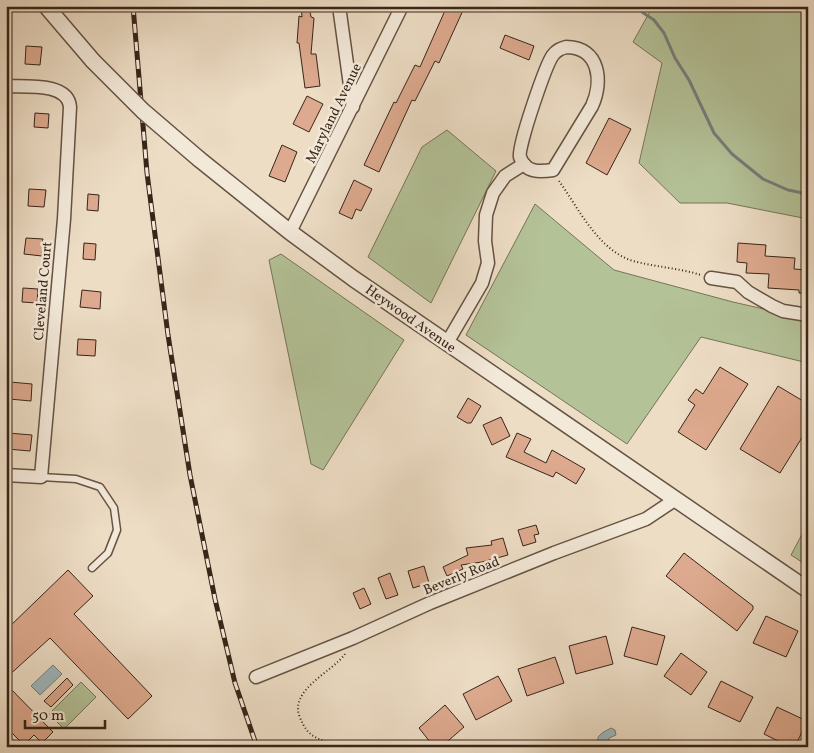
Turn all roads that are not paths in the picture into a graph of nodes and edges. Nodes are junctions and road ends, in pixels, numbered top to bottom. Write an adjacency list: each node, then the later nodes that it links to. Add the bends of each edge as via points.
1 (46, 6): 7 (street, Heywood Avenue, bridge, via 93,61 143,111)
2 (339, 6): 5 (street)
3 (402, 6): 5 (street, Maryland Avenue)
4 (6, 86): 12 (street, Cleveland Court, via 58,90 68,99 70,107 64,219)
5 (353, 107): 7 (street, Maryland Avenue)
6 (524, 164): 6 (street, via 535,171 552,170 592,106 598,80 594,64 586,52 573,47 559,49 553,55 545,70 520,148); 10 (street, via 505,176 493,193 486,215 488,263 482,283)
7 (290, 232): 10 (street, Heywood Avenue)
8 (711, 278): 9 (street, via 737,282 772,306)
9 (808, 315)
10 (447, 343): 13 (street, Heywood Avenue)
11 (6, 475): 12 (street)
12 (41, 477): 14 (lane, via 76,479 100,487 114,508 117,530 108,553)
13 (676, 499): 15 (street, Heywood Avenue); 16 (street, Beverly Road, via 646,520 554,553)
14 (92, 568)
15 (808, 590)
16 (256, 677)

